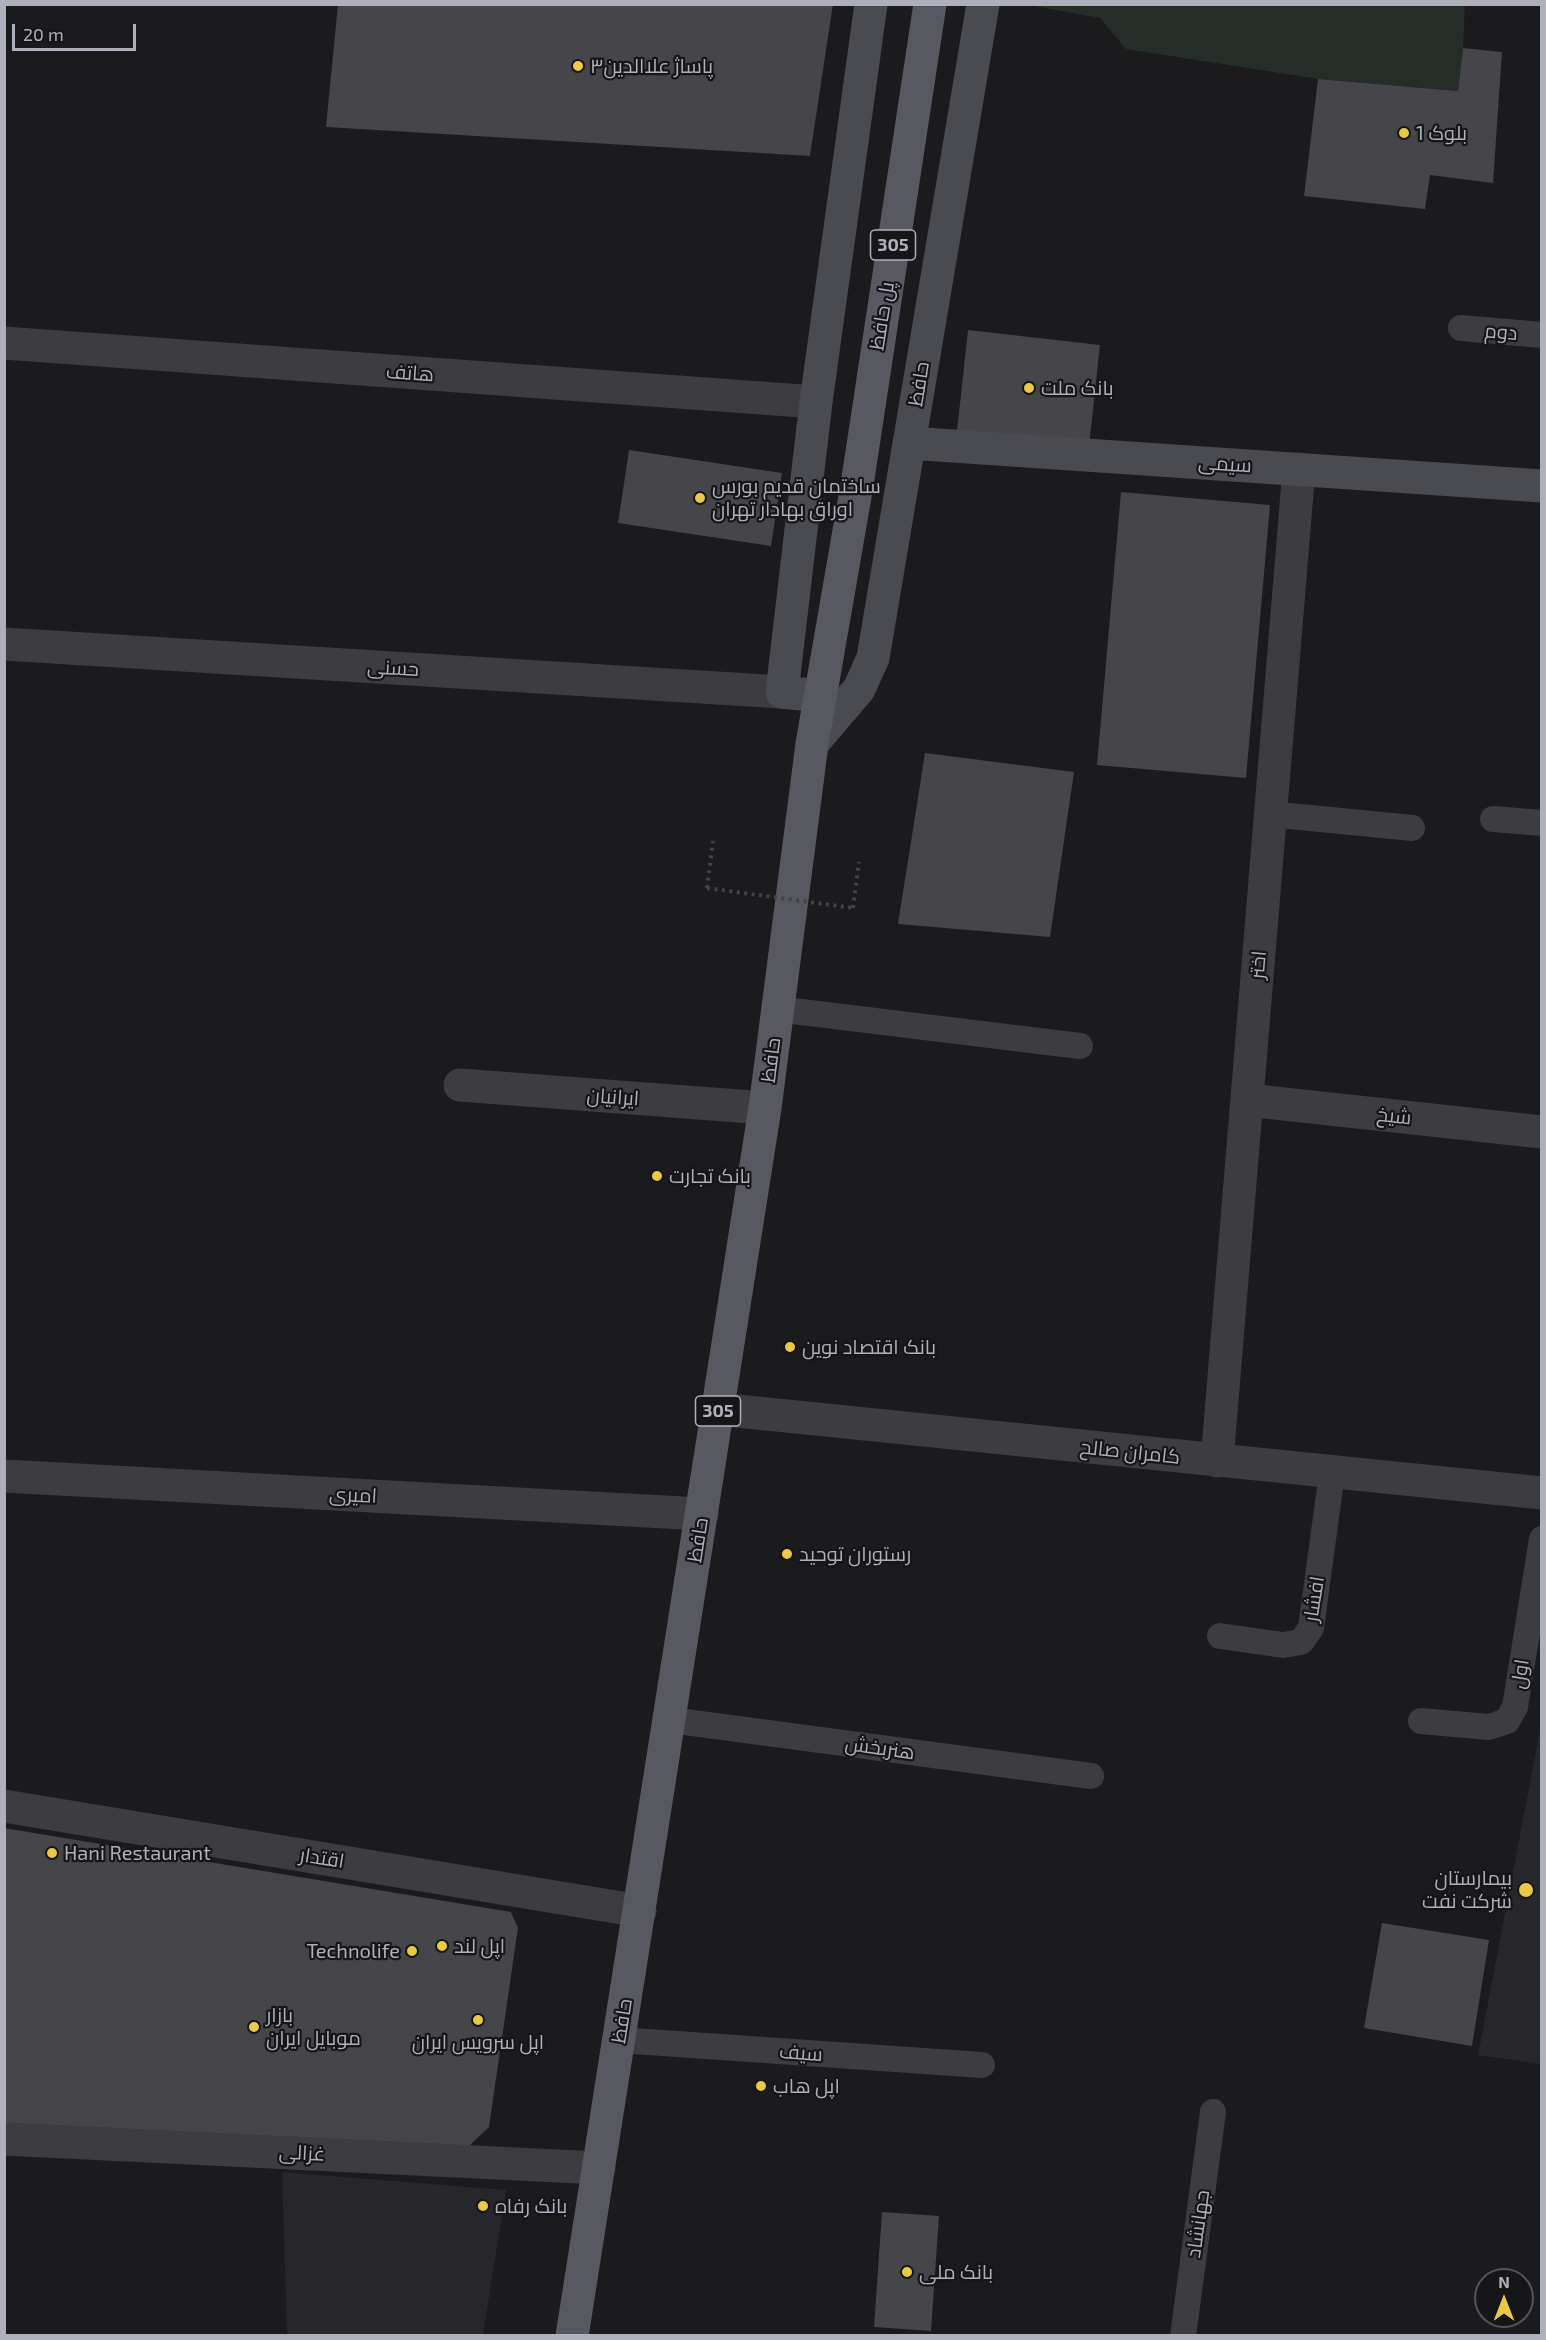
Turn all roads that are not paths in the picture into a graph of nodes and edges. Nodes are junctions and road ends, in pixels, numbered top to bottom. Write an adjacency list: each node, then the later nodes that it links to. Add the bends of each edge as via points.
1 (871, 4): 7 (main road)
2 (930, 4): 10 (main road, پل حافظ / 305)
3 (983, 4): 8 (main road, حافظ)
4 (1461, 328): 5 (lane, دوم)
5 (1542, 335)
6 (4, 343): 7 (street, هاتف)
7 (816, 402): 13 (main road)
8 (909, 443): 9 (main road, سیمی); 15 (main road, حافظ, via 873,658 859,689)
9 (1299, 469): 11 (main road, سیمی); 16 (street, اختر)
10 (857, 484): 14 (main road, حافظ / 305)
11 (1542, 486)
12 (4, 644): 13 (street, حسنی)
13 (782, 692): 14 (main road)
14 (820, 696): 15 (main road, حافظ / 305)
15 (812, 744): 20 (main road, حافظ / 305)
16 (1270, 814): 19 (lane); 23 (street, اختر)
17 (1493, 819): 18 (lane)
18 (1542, 823)
19 (1412, 828)
20 (777, 1009): 21 (lane); 24 (main road, حافظ / 305)
21 (1080, 1046)
22 (460, 1085): 24 (street, ایرانیان)
23 (1247, 1100): 25 (street, شیخ); 27 (street, اختر)
24 (765, 1108): 26 (main road, حافظ / 305)
25 (1542, 1132)
26 (718, 1409): 27 (street, کامران صالح); 31 (main road, حافظ / 305)
27 (1217, 1461): 28 (street, کامران صالح)
28 (1332, 1473): 30 (street, کامران صالح); 33 (lane, افشار, via 1311,1628 1301,1642 1283,1645)
29 (4, 1476): 31 (street, امیری)
30 (1542, 1493)
31 (702, 1514): 34 (main road, حافظ / 305)
32 (1542, 1539): 35 (lane, اول, via 1515,1707 1507,1720 1489,1727)
33 (1220, 1636)
34 (670, 1720): 36 (lane, هنربخش); 38 (main road, حافظ / 305)
35 (1421, 1721)
36 (1091, 1776)
37 (4, 1806): 38 (street, اقتدار)
38 (640, 1911): 39 (main road, حافظ / 305)
39 (619, 2040): 40 (lane, سیف); 43 (main road, حافظ / 305)
40 (982, 2065)
41 (1213, 2112): 45 (lane, جهانشاد)
42 (4, 2139): 43 (street, غزالی)
43 (599, 2168): 44 (main road, حافظ / 305)
44 (572, 2336)
45 (1183, 2336)

